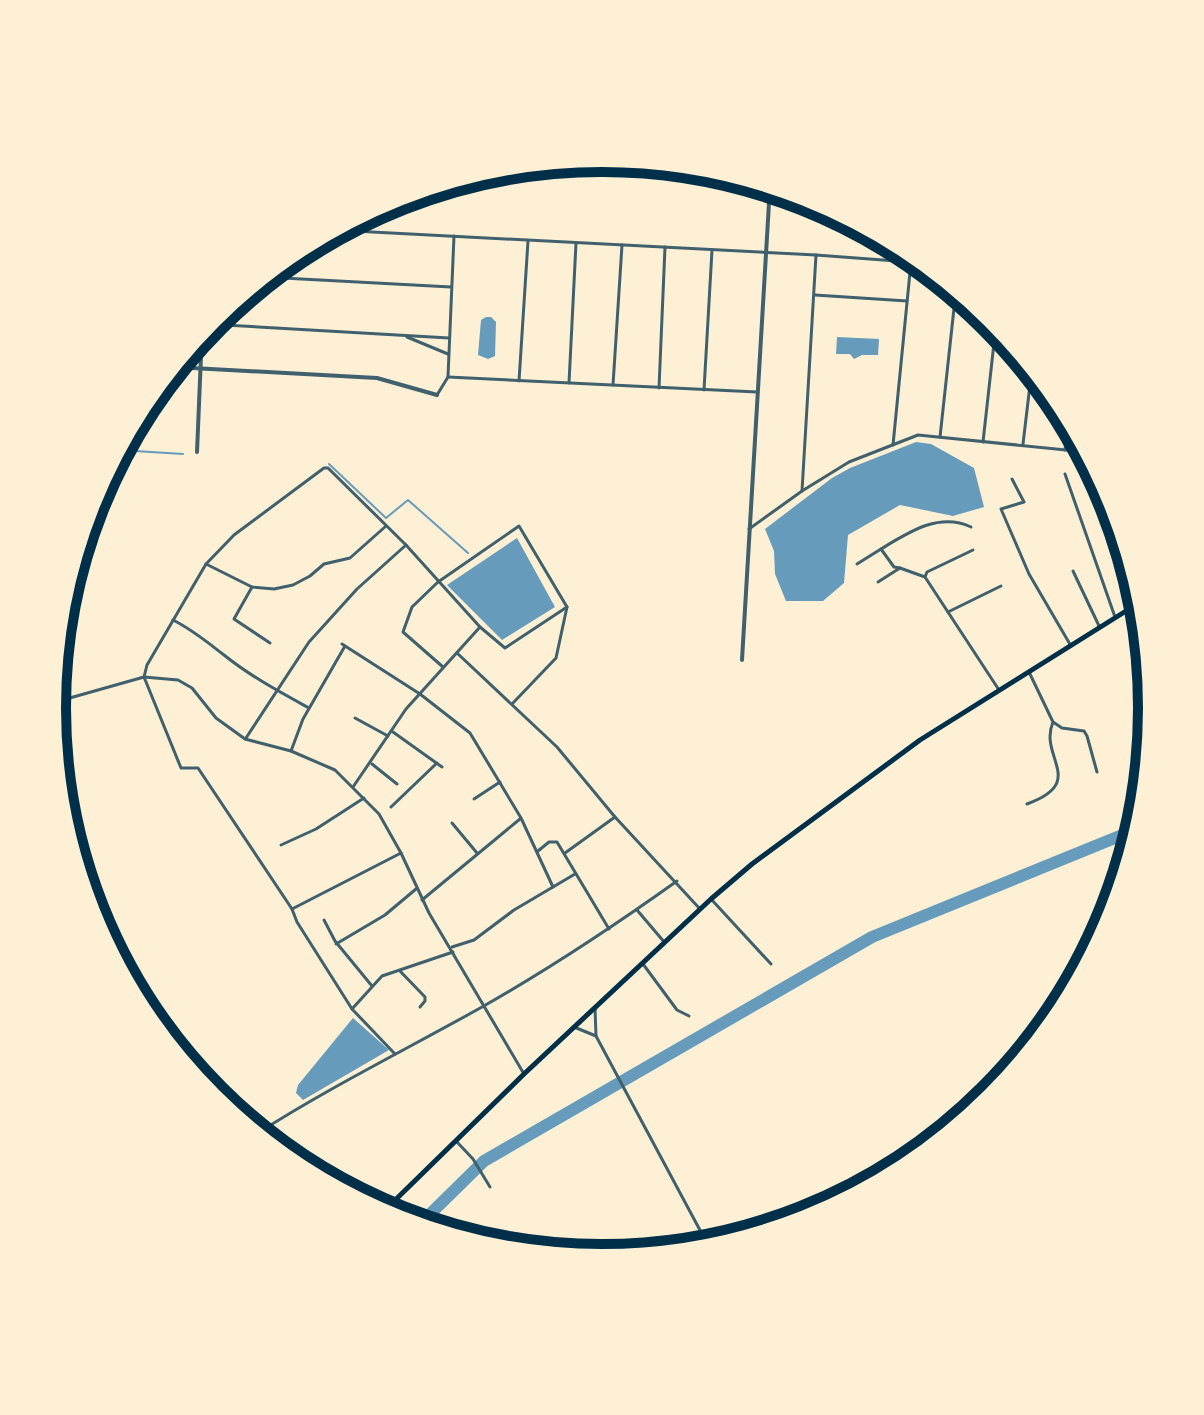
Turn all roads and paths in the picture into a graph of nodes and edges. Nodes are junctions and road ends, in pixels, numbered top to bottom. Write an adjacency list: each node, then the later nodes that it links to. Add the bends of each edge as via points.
1 (769, 199): 9 (street)
2 (357, 231): 3 (street)
3 (454, 236): 4 (street); 14 (street)
4 (528, 240): 5 (street); 27 (street)
5 (576, 243): 6 (street); 28 (street)
6 (622, 245): 7 (street); 29 (street)
7 (665, 247): 8 (street); 31 (street)
8 (712, 250): 9 (street); 32 (street)
9 (766, 253): 10 (street); 33 (street)
10 (816, 255): 11 (street); 15 (street)
11 (899, 261)
12 (910, 269): 16 (street)
13 (282, 278): 14 (street)
14 (451, 287): 20 (street)
15 (814, 295): 16 (street); 45 (street)
16 (907, 301): 38 (street)
17 (954, 305): 35 (street)
18 (226, 325): 19 (street)
19 (404, 335): 20 (street); 23 (street)
20 (449, 338): 23 (street)
21 (994, 342): 37 (street)
22 (201, 352): 25 (street)
23 (448, 354): 26 (street)
24 (188, 368): 25 (street)
25 (200, 368): 34 (street, via 377,378); 42 (street)
26 (448, 377): 27 (street); 34 (street)
27 (519, 381): 28 (street)
28 (569, 383): 29 (street)
29 (613, 385): 31 (street)
30 (1030, 385): 39 (street)
31 (659, 388): 32 (street)
32 (704, 390): 33 (street)
33 (757, 392): 48 (street)
34 (437, 395)
35 (940, 437): 37 (street); 38 (street, via 918,435)
36 (1066, 440): 40 (street)
37 (983, 442): 39 (street)
38 (893, 445): 45 (street, via 849,462)
39 (1023, 446): 40 (street)
40 (1065, 450): 41 (street)
41 (1072, 451)
42 (197, 452)
43 (1065, 474): 64 (street)
44 (1012, 479): 69 (street, via 1024,502 1001,509 1029,574)
45 (802, 491): 48 (street)
46 (386, 526): 49 (street); 52 (street, via 324,468 234,535); 60 (street, via 350,558 324,564 293,585)
47 (971, 527): 50 (street, via 958,521 919,525)
48 (749, 529): 71 (street)
49 (406, 545): 57 (street); 75 (street, via 334,613)
50 (881, 549): 53 (street); 54 (street)
51 (973, 550): 56 (street)
52 (206, 564): 60 (street); 65 (street)
53 (857, 564)
54 (900, 568): 56 (street); 58 (street)
55 (1073, 571): 67 (street)
56 (925, 577): 63 (street)
57 (438, 582): 61 (street, via 519,526); 66 (street); 72 (street, via 412,607 403,632)
58 (878, 582)
59 (1001, 586): 63 (street)
60 (252, 587): 68 (street, via 234,619)
61 (567, 607): 66 (street, via 505,648); 79 (street, via 556,658)
62 (1129, 609): 64 (highway)
63 (948, 612): 76 (street)
64 (1115, 617): 67 (highway)
65 (173, 620): 74 (street); 75 (street)
66 (480, 627): 70 (street)
67 (1100, 628): 69 (highway)
68 (270, 643)
69 (1071, 646): 73 (highway)
70 (457, 653): 72 (street); 79 (street)
71 (742, 660)
72 (443, 667): 77 (street)
73 (1029, 672): 76 (highway); 82 (street)
74 (144, 677): 78 (street); 85 (street, via 178,680 192,688 216,718); 112 (street, via 181,768 198,768)
75 (277, 690): 80 (street); 85 (street)
76 (999, 691): 110 (highway, via 920,740)
77 (420, 694): 80 (street, via 344,645); 83 (street); 91 (street, via 470,733)
78 (66, 699)
79 (513, 703): 98 (street)
80 (309, 708): 86 (street)
81 (355, 718): 84 (street)
82 (1053, 722): 90 (street, via 1084,731); 96 (street, via 1049,737 1057,782 1046,797)
83 (392, 731): 84 (street); 88 (street)
84 (388, 736): 87 (street)
85 (245, 739): 86 (street)
86 (291, 751): 93 (street, via 335,770)
87 (371, 763): 92 (street); 93 (street)
88 (437, 763): 89 (street); 97 (street)
89 (442, 767)
90 (1097, 772)
91 (500, 782): 95 (street); 99 (street)
92 (397, 784)
93 (353, 787): 94 (street)
94 (364, 798): 101 (street); 103 (street)
95 (474, 799)
96 (1027, 804)
97 (391, 807)
98 (615, 817): 105 (street); 107 (street)
99 (521, 818): 102 (street); 104 (street)
100 (452, 823): 104 (street)
101 (281, 845)
102 (537, 851): 105 (street, via 555,841); 108 (street)
103 (401, 853): 109 (street); 112 (street)
104 (477, 853): 111 (street)
105 (565, 853): 106 (street)
106 (575, 874): 108 (street); 116 (street)
107 (677, 881): 113 (street); 114 (street)
108 (553, 887): 119 (street)
109 (416, 889): 111 (street); 118 (street, via 381,918)
110 (711, 899): 113 (highway); 121 (street)
111 (422, 900): 119 (street)
112 (292, 909): 127 (street)
113 (700, 909): 117 (highway)
114 (637, 910): 116 (street); 117 (street)
115 (324, 920): 118 (street)
116 (609, 929): 124 (street)
117 (665, 943): 120 (highway)
118 (336, 944): 123 (street)
119 (451, 950): 122 (street); 124 (street)
120 (643, 964): 126 (highway); 128 (street, via 677,1010)
121 (771, 964)
122 (400, 971): 123 (street, via 382,976); 125 (street, via 425,997)
123 (372, 986): 127 (street)
124 (483, 1006): 131 (street); 132 (street)
125 (420, 1007)
126 (595, 1008): 129 (highway); 130 (street)
127 (352, 1009): 131 (street)
128 (689, 1016)
129 (574, 1027): 130 (street); 132 (highway)
130 (596, 1036): 137 (street)
131 (395, 1054): 133 (street)
132 (524, 1074): 134 (highway)
133 (269, 1127)
134 (456, 1141): 135 (street); 136 (highway)
135 (489, 1185)
136 (394, 1201)
137 (702, 1234)

